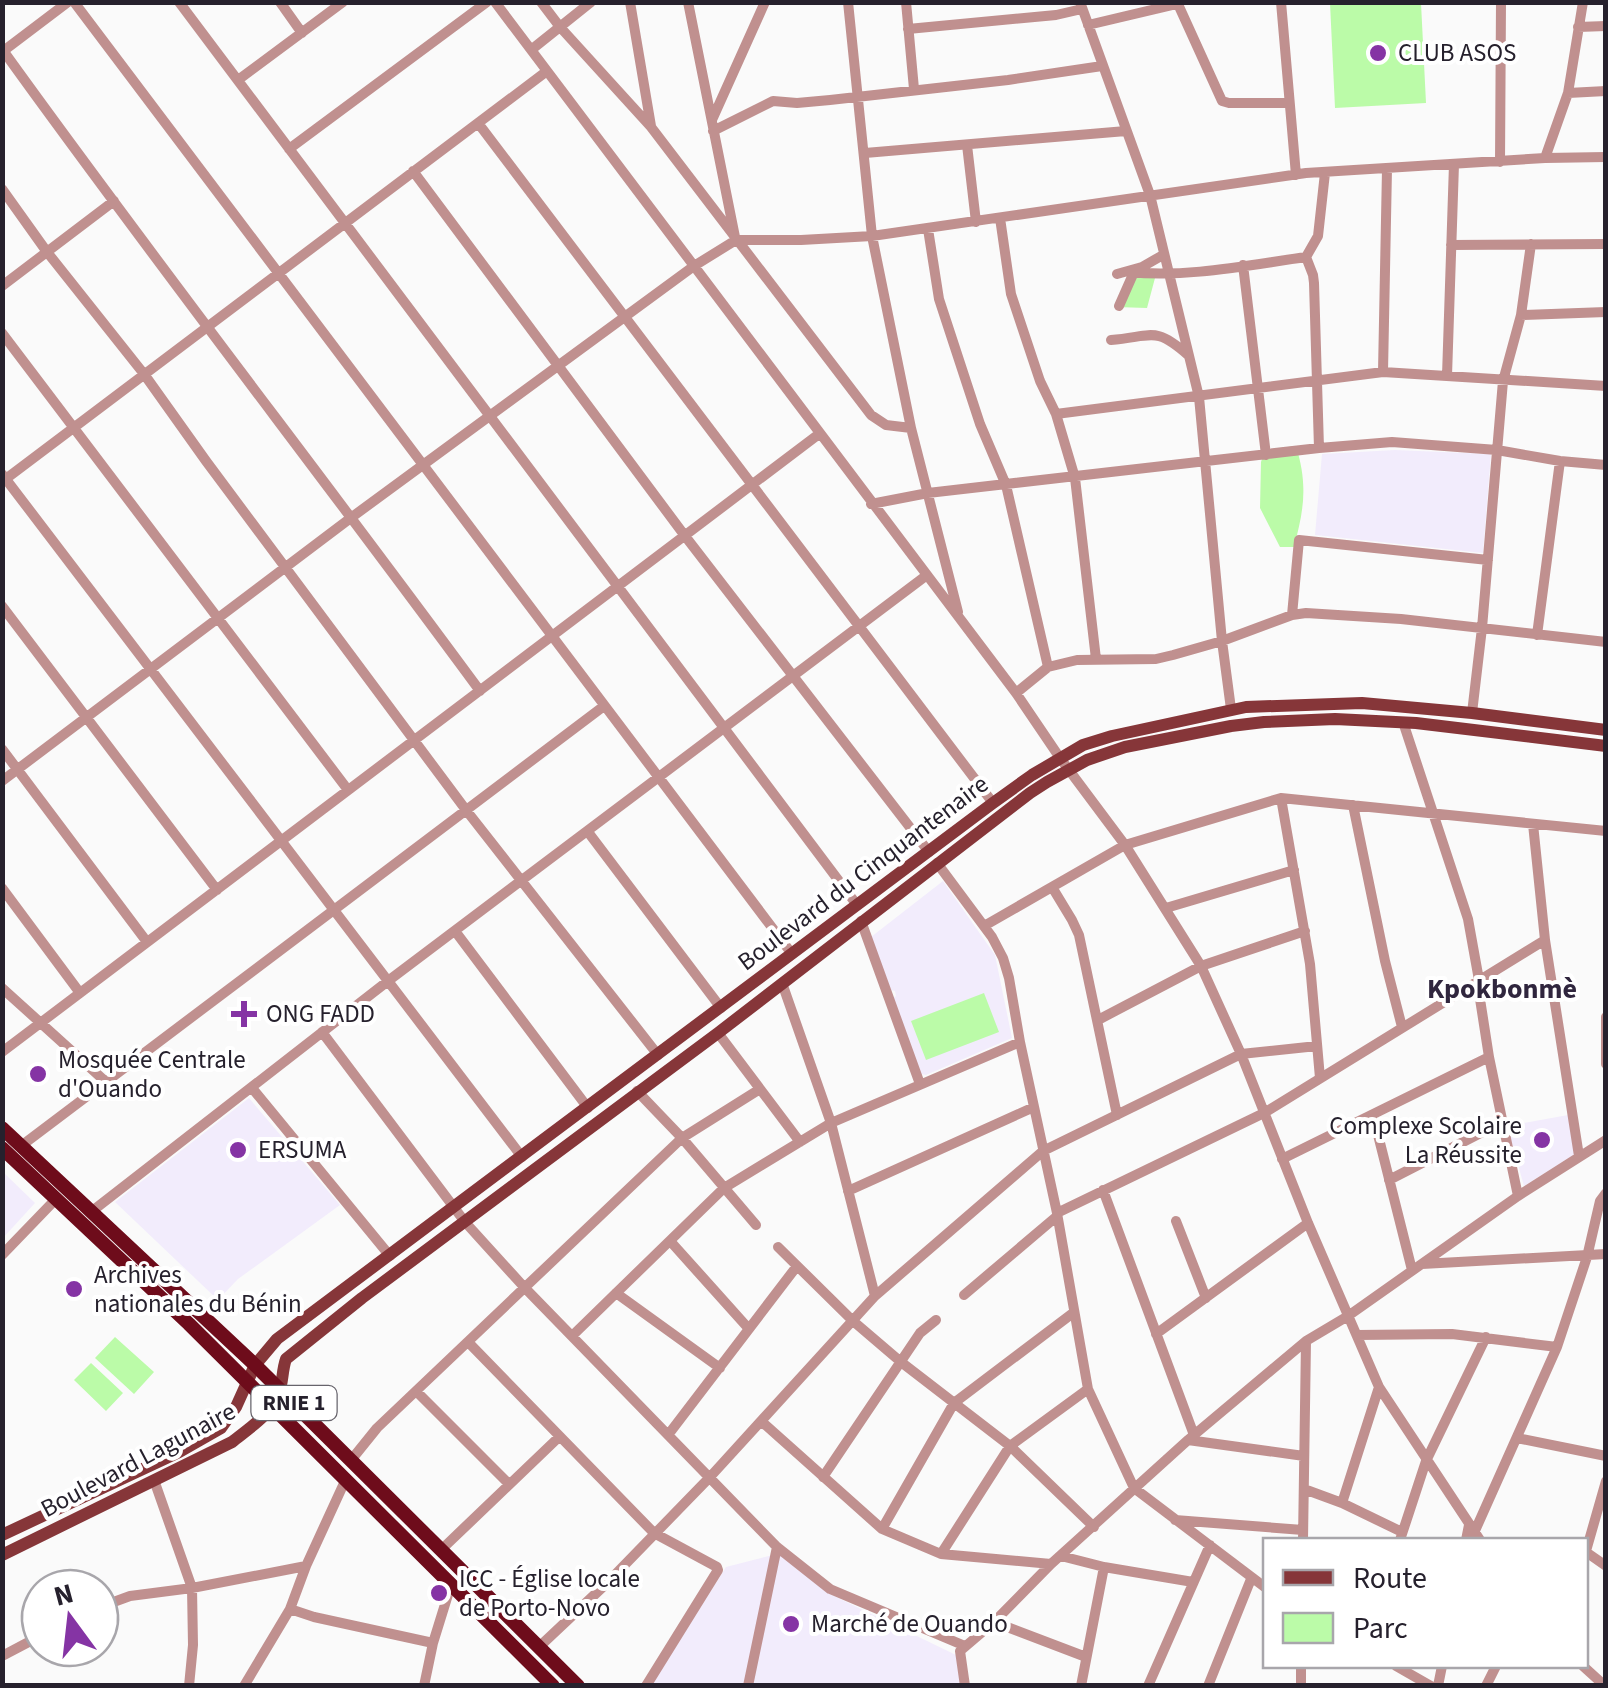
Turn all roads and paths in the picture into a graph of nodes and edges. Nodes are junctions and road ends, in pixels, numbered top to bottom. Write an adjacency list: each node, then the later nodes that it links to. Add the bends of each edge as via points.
1 (71, 2): 26 (street); 67 (street)
2 (179, 2): 29 (street)
3 (280, 2): 24 (street)
4 (343, 2): 24 (street)
5 (487, 2): 40 (street)
6 (495, 2): 25 (street)
7 (541, 2): 21 (street)
8 (591, 2): 21 (street)
9 (630, 2): 37 (street)
10 (688, 2): 36 (street)
11 (766, 2): 36 (street)
12 (848, 2): 33 (street)
13 (906, 2): 23 (street)
14 (1280, 2): 34 (street)
15 (1501, 2): 44 (street)
16 (1583, 2): 22 (street)
17 (1177, 3): 19 (street); 34 (street, via 1222,100)
18 (1081, 6): 19 (street); 23 (street, via 1056,15)
19 (1088, 25): 27 (street)
20 (1606, 26): 22 (street)
21 (560, 27): 25 (street); 37 (street)
22 (1578, 28): 32 (street)
23 (908, 29): 30 (street)
24 (302, 32): 29 (street)
25 (531, 50): 28 (street)
26 (3, 51): 52 (street)
27 (1102, 66): 30 (street); 38 (street)
28 (546, 71): 35 (street); 66 (street)
29 (238, 80): 40 (street)
30 (914, 89): 33 (street)
31 (1606, 91): 32 (street)
32 (1568, 93): 43 (street)
33 (858, 97): 36 (street, via 768,102); 41 (street)
34 (1289, 103): 49 (street)
35 (478, 123): 47 (street); 74 (street)
36 (713, 126): 58 (street)
37 (652, 128): 58 (street)
38 (1126, 131): 39 (street); 51 (street)
39 (967, 145): 41 (street); 55 (street)
40 (289, 149): 54 (street)
41 (865, 153): 57 (street)
42 (1606, 157): 43 (street)
43 (1545, 158): 44 (street)
44 (1500, 162): 45 (street)
45 (1454, 164): 46 (street); 61 (street)
46 (1387, 169): 48 (street); 80 (street)
47 (413, 171): 54 (street); 79 (street)
48 (1325, 172): 49 (street); 64 (street, via 1318,236)
49 (1296, 174): 51 (street)
50 (2, 189): 62 (street)
51 (1150, 196): 53 (street); 63 (street)
52 (114, 201): 62 (street); 75 (street)
53 (1000, 218): 55 (street); 88 (street, via 1011,294)
54 (345, 222): 67 (street); 89 (street)
55 (976, 222): 56 (street)
56 (928, 229): 57 (street); 103 (street, via 942,308)
57 (872, 236): 58 (street); 91 (street)
58 (736, 240): 66 (street); 91 (street, via 871,415)
59 (1531, 244): 60 (street); 61 (street); 73 (street)
60 (1606, 244)
61 (1451, 245): 82 (street)
62 (47, 252): 70 (street); 81 (street)
63 (1163, 254): 68 (street); 69 (street)
64 (1306, 257): 65 (street); 84 (street, via 1313,275)
65 (1243, 265): 69 (street); 86 (street)
66 (694, 266): 74 (street); 92 (street)
67 (277, 272): 75 (street); 99 (street)
68 (1127, 273): 69 (street); 71 (street)
69 (1168, 274): 78 (street)
70 (2, 286)
71 (1120, 306)
72 (1606, 312): 73 (street)
73 (1521, 315): 83 (street)
74 (624, 317): 79 (street); 102 (street)
75 (208, 324): 81 (street); 106 (street)
76 (2, 333): 90 (street)
77 (1111, 340): 78 (street, via 1160,335)
78 (1189, 356): 87 (street)
79 (557, 366): 89 (street); 107 (street)
80 (1383, 372): 82 (street); 84 (street)
81 (144, 374): 90 (street); 109 (street)
82 (1447, 376): 83 (street)
83 (1503, 380): 85 (street); 94 (street)
84 (1316, 382): 86 (street); 93 (street)
85 (1606, 386)
86 (1258, 389): 87 (street); 95 (street)
87 (1200, 396): 88 (street); 97 (street)
88 (1056, 414): 101 (street)
89 (490, 416): 99 (street); 111 (street)
90 (74, 428): 100 (street); 114 (street)
91 (910, 428): 104 (street)
92 (819, 434): 102 (street); 105 (street)
93 (1319, 448): 94 (street, via 1392,442); 95 (street)
94 (1496, 450): 96 (street); 108 (street)
95 (1266, 454): 97 (street)
96 (1560, 461): 98 (street); 118 (street)
97 (1206, 462): 101 (street); 120 (street)
98 (1606, 465)
99 (423, 466): 106 (street); 119 (street)
100 (4, 478): 124 (street)
101 (1074, 478): 103 (street); 122 (street)
102 (753, 484): 107 (street); 116 (street)
103 (1006, 485): 104 (street); 123 (street)
104 (928, 494): 105 (street); 115 (street)
105 (872, 504): 110 (street)
106 (352, 517): 109 (street); 126 (street)
107 (685, 536): 111 (street); 125 (street)
108 (1488, 560): 113 (street, via 1299,540); 117 (street)
109 (285, 568): 114 (street); 135 (street)
110 (927, 575): 115 (street); 116 (street)
111 (618, 586): 119 (street); 133 (street)
112 (2, 606): 131 (street)
113 (1292, 616): 117 (street); 120 (street)
114 (218, 618): 124 (street); 142 (street)
115 (960, 618): 127 (street)
116 (860, 627): 125 (street); 144 (street)
117 (1482, 628): 118 (street); 130 (street)
118 (1537, 635): 121 (street)
119 (552, 636): 126 (street); 128 (street)
120 (1222, 640): 122 (street, via 1156,658); 129 (street)
121 (1606, 642)
122 (1096, 659): 123 (street)
123 (1048, 667): 127 (street)
124 (151, 670): 131 (street); 151 (street)
125 (792, 678): 133 (street); 153 (street)
126 (480, 691): 135 (street)
127 (1016, 693): 138 (street)
128 (604, 706): 140 (street); 146 (street)
129 (1231, 709): 130 (main road, Boulevard du Cinquantenaire, via 1362,702); 138 (main road, Boulevard du Cinquantenaire, via 1083,745)
130 (1472, 713): 134 (main road, Boulevard du Cinquantenaire)
131 (87, 718): 139 (street); 158 (street)
132 (1403, 722): 136 (main road, Boulevard du Cinquantenaire); 138 (main road, Boulevard du Cinquantenaire, via 1231,726); 147 (street)
133 (726, 728): 140 (street); 159 (street)
134 (1606, 730)
135 (415, 740): 142 (street); 146 (street)
136 (1606, 746)
137 (2, 749): 139 (street)
138 (1064, 764): 144 (main road, Boulevard du Cinquantenaire); 152 (street); 153 (main road, Boulevard du Cinquantenaire)
139 (18, 770): 141 (street); 167 (street)
140 (658, 778): 150 (street); 168 (street)
141 (2, 781)
142 (348, 790): 151 (street)
143 (1281, 798): 145 (street); 152 (street); 154 (street)
144 (993, 803): 153 (main road, Boulevard du Cinquantenaire)
145 (1353, 805): 147 (street); 179 (street)
146 (466, 810): 155 (street); 161 (street)
147 (1433, 815): 148 (street); 170 (street, via 1465,908)
148 (1533, 824): 149 (street); 166 (street)
149 (1606, 831)
150 (588, 832): 155 (street); 175 (street)
151 (281, 842): 158 (street); 161 (street)
152 (1125, 845): 156 (street); 160 (street)
153 (933, 858): 159 (main road, Boulevard du Cinquantenaire); 162 (main road, Boulevard du Cinquantenaire); 163 (street)
154 (1294, 870): 160 (street); 165 (street)
155 (522, 881): 164 (street); 186 (street)
156 (1052, 887): 163 (street); 177 (street, via 1079,935)
157 (2, 888): 174 (street)
158 (217, 890): 167 (street)
159 (857, 904): 168 (main road, Boulevard du Cinquantenaire)
160 (1166, 908): 169 (street)
161 (333, 910): 171 (street); 190 (street)
162 (861, 921): 172 (main road, Boulevard du Cinquantenaire); 191 (street)
163 (984, 926): 182 (street, via 1003,958)
164 (455, 930): 171 (street); 196 (street)
165 (1305, 931): 169 (street); 183 (street)
166 (1544, 940): 170 (street); 209 (street)
167 (147, 942): 174 (street)
168 (792, 954): 175 (main road, Boulevard du Cinquantenaire)
169 (1200, 966): 177 (street); 185 (street)
170 (1479, 980): 179 (street); 187 (street)
171 (388, 981): 180 (street); 210 (street)
172 (782, 983): 181 (main road, Boulevard du Cinquantenaire); 200 (street)
173 (2, 988): 178 (street)
174 (80, 993): 178 (street)
175 (722, 1008): 186 (main road, Boulevard du Cinquantenaire)
176 (1606, 1018): 188 (street)
177 (1098, 1020): 199 (street)
178 (40, 1024): 184 (street); 190 (street)
179 (1402, 1027): 189 (street)
180 (322, 1032): 192 (street); 219 (street)
181 (718, 1032): 193 (street); 194 (main road, Boulevard du Cinquantenaire)
182 (1020, 1042): 191 (street); 195 (street)
183 (1316, 1046): 185 (street); 189 (street)
184 (2, 1052)
185 (1241, 1054): 197 (street); 199 (street)
186 (658, 1055): 196 (main road, Boulevard du Cinquantenaire)
187 (1489, 1058): 198 (street); 201 (street)
188 (1606, 1064)
189 (1320, 1078): 197 (street)
190 (106, 1082): 206 (street)
191 (920, 1084): 200 (street)
192 (252, 1088): 220 (street); 230 (street)
193 (760, 1089): 203 (street); 205 (street)
194 (637, 1091): 203 (street); 223 (main road, Boulevard du Cinquantenaire)
195 (1034, 1107): 208 (street); 215 (street)
196 (588, 1108): 210 (main road, Boulevard du Cinquantenaire)
197 (1264, 1113): 211 (street); 214 (street)
198 (1373, 1114): 211 (street); 212 (street)
199 (1116, 1115): 208 (street)
200 (831, 1122): 205 (street); 215 (street)
201 (1502, 1122): 212 (street); 217 (street)
202 (2, 1128): 206 (highway, RNIE 1)
203 (682, 1138): 213 (street); 234 (street)
204 (1606, 1140): 209 (street)
205 (800, 1142): 213 (street)
206 (21, 1146): 220 (highway, RNIE 1)
207 (2, 1148): 218 (highway, RNIE 1)
208 (1043, 1151): 221 (street); 237 (street)
209 (1580, 1156): 217 (street)
210 (522, 1157): 219 (main road, Boulevard du Cinquantenaire)
211 (1282, 1158): 224 (street)
212 (1390, 1180): 233 (street)
213 (724, 1188): 225 (street); 226 (street)
214 (1103, 1190): 221 (street); 244 (street)
215 (848, 1191): 237 (street)
216 (1606, 1192): 231 (street)
217 (1518, 1196): 233 (street)
218 (55, 1200): 229 (street); 254 (highway, RNIE 1)
219 (454, 1208): 223 (street); 230 (main road, Boulevard du Cinquantenaire)
220 (92, 1212): 252 (highway, RNIE 1)
221 (1056, 1215): 236 (street); 239 (street)
222 (1176, 1221): 238 (street)
223 (465, 1222): 234 (street); 257 (main road, Boulevard du Cinquantenaire, via 286,1360)
224 (1308, 1224): 238 (street); 240 (street)
225 (756, 1225)
226 (671, 1242): 235 (street); 243 (street)
227 (778, 1247): 232 (street)
228 (1606, 1254): 231 (street)
229 (2, 1255)
230 (390, 1256): 252 (main road, Boulevard du Cinquantenaire, via 277,1339)
231 (1587, 1257): 233 (street); 250 (street)
232 (797, 1266): 242 (street); 243 (street)
233 (1416, 1267): 240 (street)
234 (524, 1288): 246 (street); 249 (street)
235 (616, 1293): 246 (street); 253 (street)
236 (964, 1295)
237 (875, 1296): 242 (street)
238 (1206, 1298): 244 (street)
239 (1074, 1313): 256 (street); 259 (street)
240 (1348, 1316): 245 (street); 248 (street)
241 (936, 1320): 251 (street)
242 (853, 1321): 251 (street); 261 (street)
243 (749, 1329): 253 (street)
244 (1156, 1334): 264 (street)
245 (1356, 1334): 247 (street); 255 (street)
246 (572, 1336): 262 (street)
247 (1486, 1337): 250 (street); 270 (street)
248 (1306, 1341): 264 (street); 267 (street)
249 (469, 1342): 258 (street); 263 (street)
250 (1557, 1347): 265 (street)
251 (901, 1362): 259 (street); 271 (street)
252 (255, 1365): 254 (main road, Boulevard Lagunaire); 257 (highway, RNIE 1)
253 (720, 1368): 262 (street)
254 (247, 1383): 260 (highway, RNIE 1); 284 (main road, Boulevard Lagunaire, via 221,1428)
255 (1379, 1387): 270 (street); 279 (street)
256 (1088, 1389): 266 (street); 277 (street)
257 (280, 1390): 260 (main road, Boulevard Lagunaire); 269 (highway, RNIE 1)
258 (417, 1392): 269 (street); 276 (street)
259 (954, 1402): 266 (street); 282 (street)
260 (272, 1406): 273 (main road, Boulevard Lagunaire, via 232,1442); 274 (highway, RNIE 1)
261 (761, 1421): 271 (street); 272 (street)
262 (668, 1435): 272 (street)
263 (559, 1437): 276 (street); 283 (street)
264 (1191, 1438): 267 (street); 277 (street)
265 (1517, 1438): 268 (street); 286 (street)
266 (1010, 1446): 281 (street); 293 (street)
267 (1304, 1456): 278 (street)
268 (1606, 1456)
269 (352, 1459): 291 (highway, RNIE 1)
270 (1426, 1461): 286 (street); 287 (street)
271 (824, 1477): 282 (street)
272 (710, 1478): 283 (street); 290 (street)
273 (154, 1480): 292 (main road, Boulevard Lagunaire); 301 (street)
274 (345, 1481): 295 (street); 299 (highway, RNIE 1)
275 (1606, 1481): 288 (street)
276 (509, 1484): 291 (street)
277 (1134, 1488): 280 (street); 281 (street)
278 (1304, 1489): 279 (street); 285 (street)
279 (1342, 1502): 287 (street)
280 (1175, 1520): 285 (street); 289 (street)
281 (1094, 1527): 294 (street)
282 (882, 1529): 293 (street)
283 (654, 1533): 307 (street); 317 (street, via 718,1570)
284 (2, 1535)
285 (1303, 1535)
286 (1472, 1535)
287 (1401, 1536)
288 (1588, 1544)
289 (1210, 1545): 297 (street); 298 (street)
290 (778, 1547): 306 (street, via 830,1589); 318 (street)
291 (442, 1549): 307 (highway, RNIE 1)
292 (2, 1554)
293 (941, 1554): 294 (street)
294 (1056, 1560): 296 (street); 304 (street)
295 (306, 1566): 301 (street); 303 (street)
296 (1104, 1567): 298 (street); 308 (street)
297 (1251, 1578): 300 (street); 311 (street)
298 (1193, 1582): 321 (street)
299 (451, 1584): 305 (street); 315 (highway, RNIE 1)
300 (1263, 1586)
301 (192, 1588): 302 (street); 312 (street)
302 (120, 1600)
303 (290, 1609): 305 (street); 313 (street)
304 (994, 1622): 306 (street); 308 (street)
305 (433, 1643): 314 (street)
306 (964, 1646): 319 (street)
307 (539, 1648): 316 (highway, RNIE 1)
308 (1086, 1656): 320 (street)
309 (1400, 1668): 324 (street)
310 (1585, 1668): 325 (street)
311 (1213, 1673): 322 (street); 323 (street)
312 (189, 1686)
313 (244, 1686)
314 (424, 1686)
315 (553, 1686)
316 (578, 1686)
317 (646, 1686)
318 (748, 1686)
319 (965, 1686)
320 (1081, 1686)
321 (1148, 1686)
322 (1208, 1686)
323 (1216, 1686)
324 (1434, 1686)
325 (1606, 1686)

